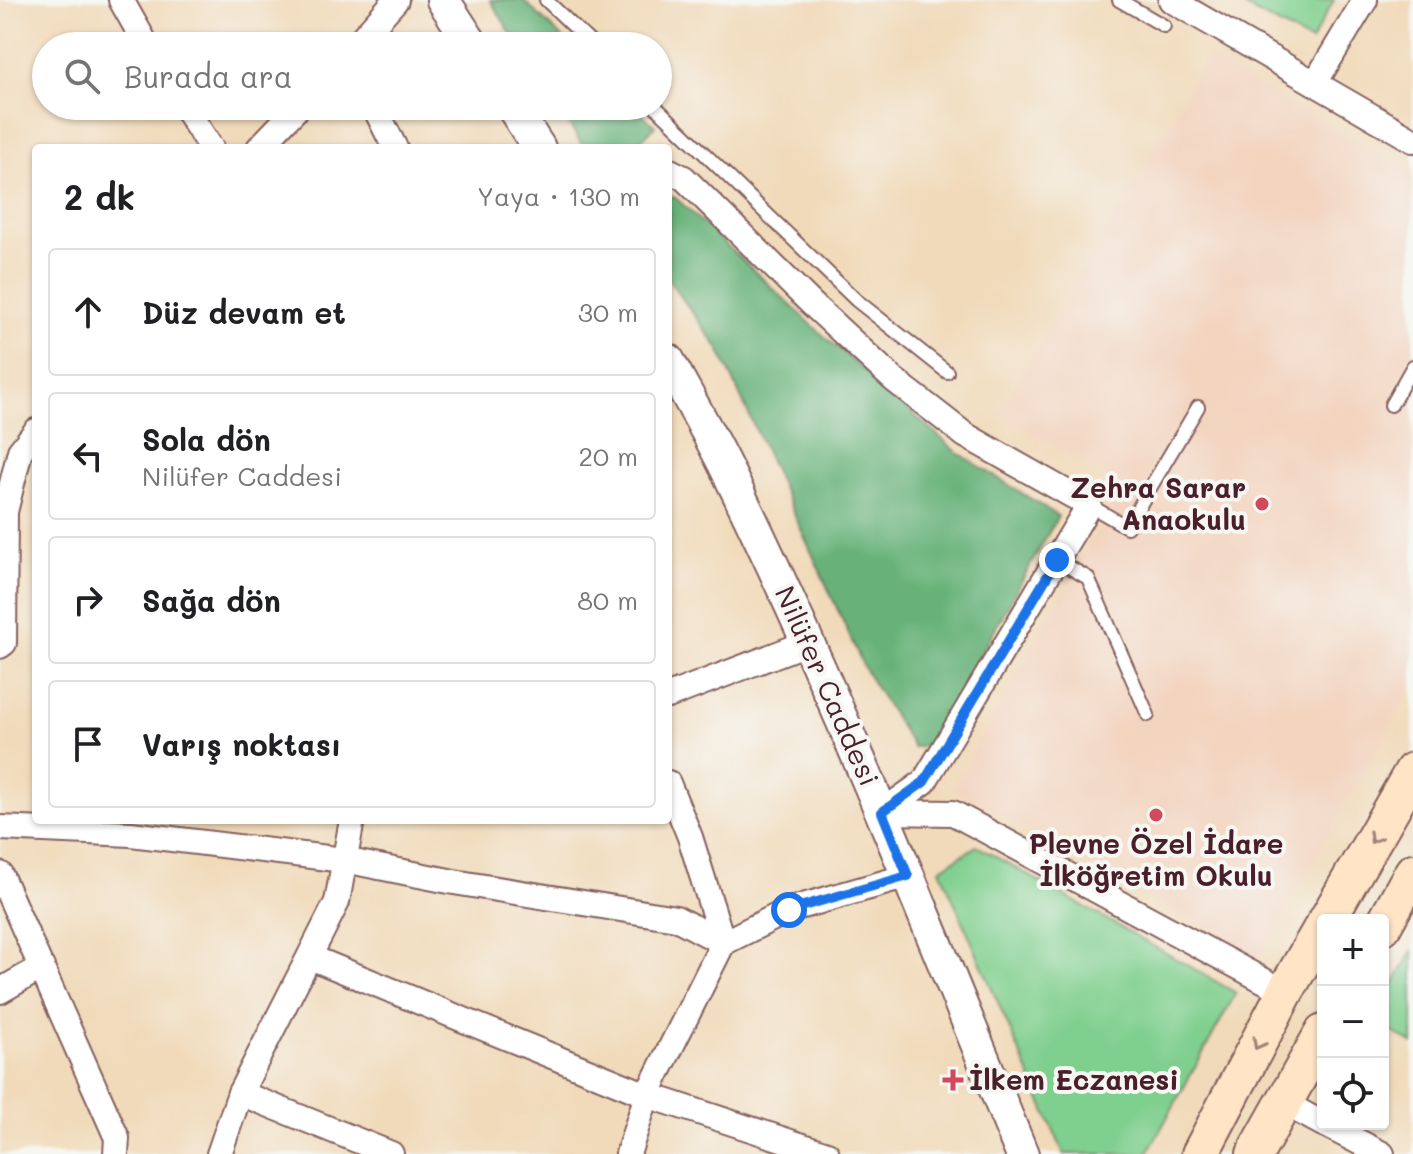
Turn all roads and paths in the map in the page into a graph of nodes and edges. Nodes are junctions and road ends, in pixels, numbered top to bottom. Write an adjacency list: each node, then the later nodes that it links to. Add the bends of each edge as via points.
1 (121, 0): 10 (street)
2 (396, 0): 11 (street)
3 (443, 0): 12 (street)
4 (546, 0): 13 (lane)
5 (1119, 0): 9 (lane)
6 (1171, 0): 8 (street)
7 (1365, 0): 14 (street)
8 (1203, 8): 14 (street)
9 (1164, 26)
10 (139, 32)
11 (367, 32)
12 (464, 32)
13 (579, 32)
14 (1315, 83): 20 (street)
15 (193, 120): 21 (street)
16 (286, 120): 22 (street)
17 (381, 120): 23 (street)
18 (521, 120): 24 (street)
19 (670, 120): 28 (lane, via 856,300)
20 (1413, 140)
21 (208, 144)
22 (263, 144)
23 (393, 144)
24 (536, 144)
25 (672, 172): 32 (street, via 893,379 965,435)
26 (1413, 366): 29 (lane)
27 (672, 367): 35 (street, Nilüfer Caddesi)
28 (947, 372)
29 (1391, 405)
30 (1198, 407): 32 (lane, via 1127,527)
31 (32, 436): 34 (street, via 20,451 5,512)
32 (1089, 505): 33 (street)
33 (1057, 560): 38 (lane, via 1088,578); 41 (street, via 924,782)
34 (2, 576): 36 (street)
35 (809, 642): 37 (street); 41 (street, Nilüfer Caddesi)
36 (0, 646)
37 (672, 694)
38 (1148, 715)
39 (1413, 771): 48 (main road, one-way to 48)
40 (672, 793): 51 (street)
41 (882, 812): 47 (street, Nilüfer Caddesi); 55 (street, via 953,813)
42 (351, 824): 44 (street)
43 (0, 828): 44 (street, via 131,834)
44 (344, 860): 51 (street, via 676,918); 52 (street, via 337,902)
45 (1413, 872): 49 (main road)
46 (0, 874): 53 (street)
47 (908, 876): 51 (street, via 789,910); 67 (street, Nilüfer Caddesi)
48 (1330, 914)
49 (1389, 915)
50 (1317, 936): 55 (main road)
51 (723, 943): 58 (street)
52 (310, 957): 57 (street); 58 (street)
53 (42, 967): 54 (street); 62 (street, via 117,1138)
54 (0, 991)
55 (1285, 992): 68 (main road, one-way to 68)
56 (1317, 1044): 59 (main road)
57 (240, 1093): 63 (street); 64 (street)
58 (647, 1095): 65 (street); 66 (street)
59 (1284, 1103): 60 (street); 69 (main road)
60 (1317, 1121)
61 (1335, 1130): 70 (street)
62 (116, 1154)
63 (219, 1154)
64 (391, 1154)
65 (628, 1154)
66 (827, 1154)
67 (1022, 1154)
68 (1200, 1154)
69 (1255, 1154)
70 (1382, 1154)

